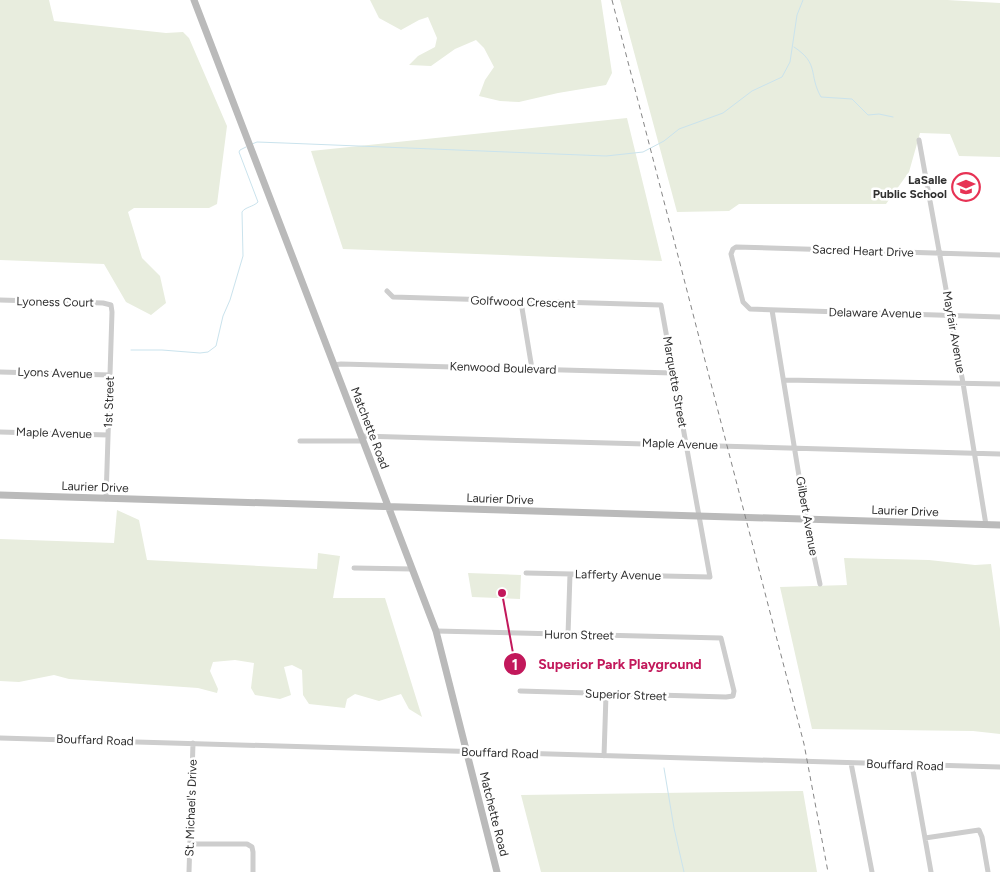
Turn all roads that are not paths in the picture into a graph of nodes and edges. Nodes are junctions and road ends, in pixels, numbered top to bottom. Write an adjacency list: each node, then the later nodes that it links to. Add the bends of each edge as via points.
1 (194, 0): 14 (street, Matchette Road)
2 (919, 140): 3 (street, Mayfair Avenue)
3 (940, 253): 4 (street, Sacred Heart Drive); 10 (street, Sacred Heart Drive, via 736,247 731,254 743,302); 12 (street, Mayfair Avenue)
4 (1000, 255)
5 (387, 291): 7 (street, Golfwood Crescent, via 393,297)
6 (0, 300): 8 (street, Lyoness Court)
7 (521, 302): 9 (street, Golfwood Crescent); 15 (street)
8 (111, 305): 18 (street, 1st Street)
9 (661, 306): 17 (street, Marquette Street)
10 (750, 309): 11 (street, Delaware Avenue)
11 (772, 310): 12 (street, Delaware Avenue); 19 (street, Gilbert Avenue)
12 (951, 315): 13 (street, Delaware Avenue); 20 (street, Mayfair Avenue)
13 (1000, 317)
14 (334, 365): 15 (street, Kenwood Boulevard); 24 (street, Matchette Road)
15 (532, 369): 17 (street, Kenwood Boulevard)
16 (0, 372): 18 (street, Lyons Avenue)
17 (673, 373): 26 (street, Marquette Street)
18 (110, 375): 23 (street, 1st Street)
19 (784, 380): 20 (street); 27 (street, Gilbert Avenue)
20 (963, 383): 21 (street); 28 (street, Mayfair Avenue)
21 (1000, 384)
22 (0, 432): 23 (street, Maple Avenue)
23 (108, 435): 31 (street, 1st Street)
24 (362, 438): 25 (street, Maple Avenue); 26 (street, Maple Avenue); 32 (street, Matchette Road)
25 (300, 441)
26 (686, 444): 27 (street, Maple Avenue); 33 (street, Marquette Street)
27 (795, 448): 28 (street, Maple Avenue); 34 (street, Gilbert Avenue)
28 (975, 454): 29 (street, Maple Avenue); 35 (street, Mayfair Avenue)
29 (1000, 454)
30 (0, 496): 31 (street, Laurier Drive)
31 (106, 499): 32 (street, Laurier Drive)
32 (388, 507): 33 (street, Laurier Drive); 38 (street, Matchette Road)
33 (698, 516): 34 (street, Laurier Drive); 41 (street, Marquette Street)
34 (806, 519): 35 (street, Laurier Drive); 42 (street, Gilbert Avenue)
35 (986, 525): 36 (street, Laurier Drive)
36 (1000, 525)
37 (354, 568): 38 (street)
38 (412, 569): 43 (street, Matchette Road)
39 (526, 573): 40 (street, Lafferty Avenue)
40 (570, 574): 41 (street, Lafferty Avenue); 44 (street)
41 (710, 577)
42 (820, 584)
43 (436, 630): 44 (street, Huron Street); 50 (street, Matchette Road)
44 (568, 635): 47 (street, Huron Street, via 721,638)
45 (520, 691): 46 (street, Superior Street)
46 (606, 695): 47 (street, Superior Street); 51 (street)
47 (733, 696)
48 (0, 738): 49 (street, Bouffard Road)
49 (193, 743): 50 (street, Bouffard Road); 56 (street, St. Michael's Drive)
50 (466, 752): 51 (street, Bouffard Road); 59 (street, Matchette Road)
51 (604, 756): 52 (street, Bouffard Road)
52 (851, 763): 53 (street, Bouffard Road); 60 (street)
53 (912, 765): 54 (street, Bouffard Road); 55 (street)
54 (1000, 767)
55 (925, 838): 61 (street); 62 (street, via 979,830)
56 (190, 844): 57 (street, St. Michael's Drive); 58 (street, via 247,844 252,847)
57 (189, 872)
58 (253, 872)
59 (497, 872)
60 (872, 872)
61 (931, 872)
62 (988, 872)

